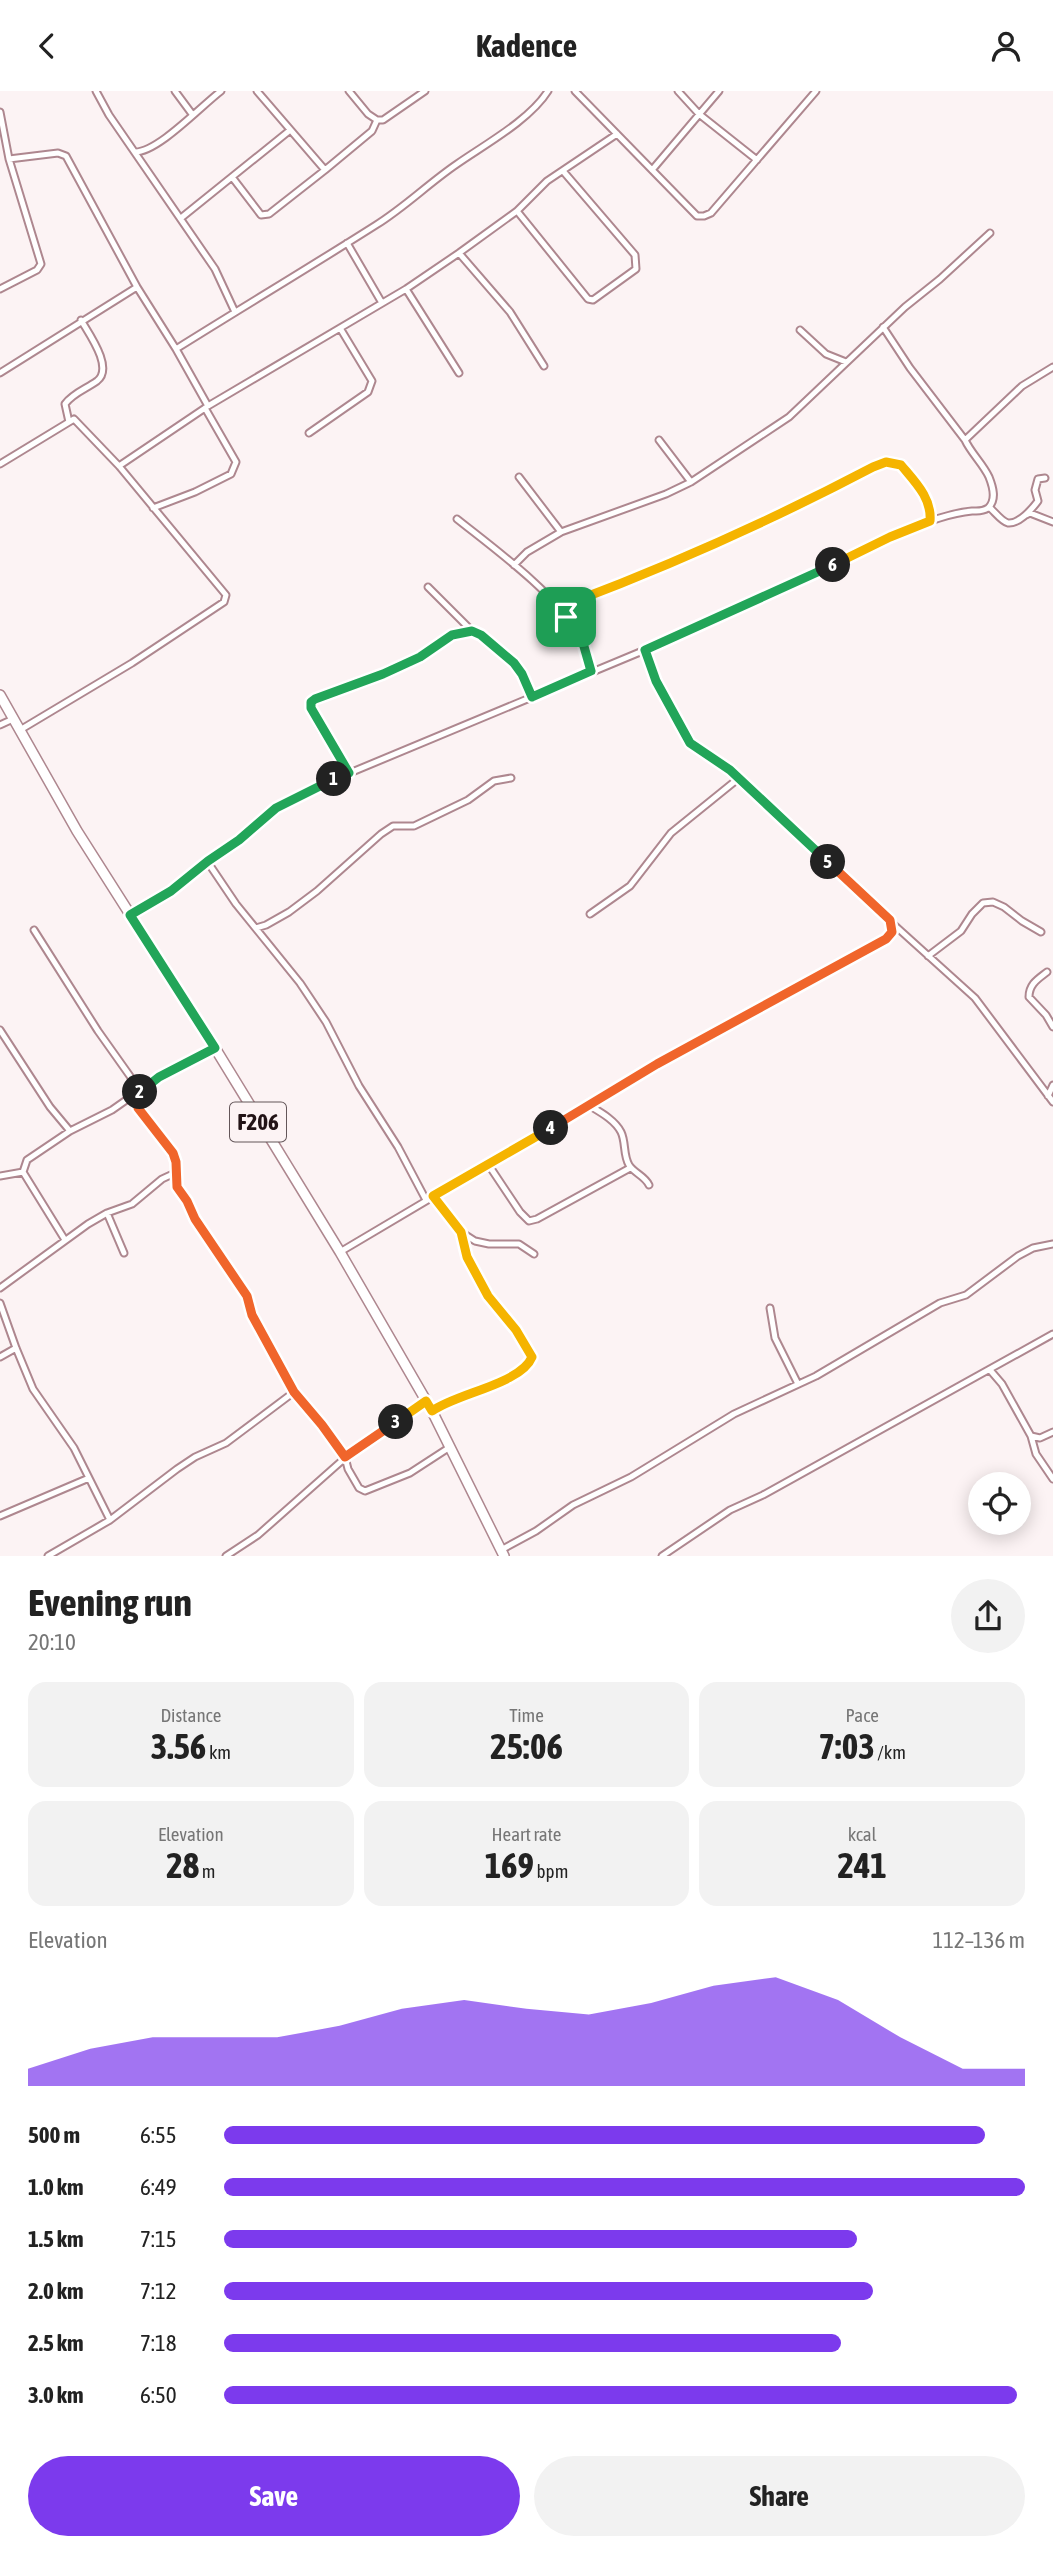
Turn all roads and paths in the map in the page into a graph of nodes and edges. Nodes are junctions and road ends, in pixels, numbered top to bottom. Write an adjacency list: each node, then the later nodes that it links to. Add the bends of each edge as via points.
1 (96, 91): 18 (street)
2 (175, 91): 13 (street)
3 (220, 91): 13 (street)
4 (257, 91): 16 (street)
5 (349, 91): 15 (street)
6 (425, 91): 15 (street)
7 (548, 91): 28 (street, via 506,131)
8 (575, 91): 17 (street)
9 (678, 91): 14 (street)
10 (719, 91): 14 (street)
11 (816, 91): 20 (street)
12 (0, 112): 19 (street)
13 (192, 114): 18 (street, via 166,138 146,151)
14 (699, 114): 20 (street); 22 (street)
15 (377, 121): 21 (street, via 372,131)
16 (289, 131): 21 (street); 24 (street)
17 (617, 134): 22 (street); 23 (street)
18 (135, 152): 26 (street)
19 (9, 159): 30 (street, via 66,156); 31 (street, via 41,264)
20 (757, 160): 22 (street, via 704,216 697,216)
21 (325, 170): 24 (street, via 269,214 261,215)
22 (652, 170)
23 (563, 171): 25 (street); 25 (street, via 635,255 636,268 626,277 588,299)
24 (232, 177): 26 (street)
25 (517, 211): 29 (street)
26 (181, 218): 34 (street, via 215,269)
27 (990, 233): 36 (street)
28 (347, 243): 33 (street); 34 (street)
29 (459, 253): 32 (street); 41 (street, via 510,312)
30 (136, 287): 35 (street); 39 (street)
31 (0, 289)
32 (406, 289): 33 (street); 44 (street)
33 (382, 303): 37 (street)
34 (234, 312): 39 (street)
35 (81, 320): 43 (street); 46 (street, via 103,360 103,371 100,379 65,404)
36 (883, 327): 40 (street); 49 (street)
37 (340, 328): 45 (street); 47 (street, via 372,386)
38 (800, 330): 40 (street, via 826,354)
39 (176, 349): 45 (street)
40 (846, 362): 54 (street, via 789,417)
41 (544, 366)
42 (1053, 367): 49 (street, via 1021,386)
43 (0, 373)
44 (459, 373)
45 (206, 407): 51 (street); 56 (street, via 236,462 234,469 195,492)
46 (69, 422): 50 (street); 51 (street, via 74,419)
47 (309, 433)
48 (659, 440): 54 (street)
49 (965, 440): 55 (street, via 993,487)
50 (0, 464)
51 (119, 466): 56 (street)
52 (519, 477): 61 (street)
53 (1045, 478): 57 (street, via 1038,479 1038,501)
54 (691, 482): 61 (street)
55 (989, 507): 57 (street, via 1009,523); 59 (street)
56 (153, 508): 72 (street, via 226,595 224,602)
57 (1023, 516): 60 (street, via 1030,513)
58 (457, 519): 62 (street)
59 (930, 521): 64 (street, via 931,509 919,488 901,465 886,462 793,509 573,602); 66 (street)
60 (1053, 521)
61 (561, 532): 62 (street)
62 (514, 565): 64 (street)
63 (428, 587): 65 (street)
64 (566, 617): 67 (street, via 581,636)
65 (472, 631): 69 (street, via 514,663); 73 (street, via 452,635 407,663 311,702)
66 (645, 650): 67 (street); 75 (street, via 656,681 690,743)
67 (591, 671): 69 (street)
68 (0, 695): 70 (main road, F206)
69 (532, 697): 73 (street)
70 (13, 719): 71 (street); 72 (main road, F206)
71 (0, 725)
72 (20, 730): 78 (main road, F206)
73 (349, 773): 76 (street, via 276,808)
74 (511, 778): 80 (street, via 494,781 468,800 414,825 394,826 289,912)
75 (739, 778): 77 (street, via 671,833 630,886); 79 (street)
76 (208, 861): 78 (street, via 171,891); 80 (street)
77 (590, 914)
78 (130, 915): 87 (main road, F206)
79 (892, 923): 83 (street); 92 (street, via 886,939 657,1064)
80 (256, 928): 101 (street, via 326,1022)
81 (34, 930): 89 (street, via 136,1086)
82 (1041, 932): 83 (street, via 1004,907 983,903 961,931)
83 (928, 956): 90 (street, via 975,998)
84 (1047, 972): 85 (street, via 1034,982 1029,997)
85 (1053, 1027)
86 (0, 1030): 93 (street)
87 (215, 1048): 89 (street, via 159,1077); 106 (main road, F206)
88 (1053, 1086): 90 (street)
89 (136, 1095): 93 (street); 97 (street, via 138,1108 173,1153)
90 (1048, 1096): 91 (street)
91 (1053, 1102)
92 (590, 1106): 94 (street); 95 (street, via 621,1133)
93 (70, 1131): 96 (street, via 27,1160)
94 (488, 1164): 95 (street, via 529,1221); 100 (street)
95 (630, 1167): 99 (street)
96 (23, 1172): 98 (street); 104 (street)
97 (175, 1173): 102 (street, via 132,1204); 117 (street, via 177,1187 247,1296 252,1315)
98 (0, 1176)
99 (649, 1185)
100 (433, 1196): 101 (street); 103 (street)
101 (426, 1201): 106 (street)
102 (107, 1213): 104 (street); 107 (street)
103 (461, 1232): 108 (street, via 482,1243 519,1244); 119 (street, via 467,1257 488,1296 532,1357 528,1366 506,1379)
104 (65, 1240): 109 (street)
105 (1053, 1244): 116 (street, via 1033,1248 966,1295 940,1303)
106 (340, 1252): 118 (main road, F206)
107 (124, 1253)
108 (534, 1254)
109 (0, 1288)
110 (0, 1303): 113 (street)
111 (770, 1308): 116 (street, via 775,1338)
112 (1053, 1334): 115 (street)
113 (16, 1348): 114 (street); 124 (street, via 33,1389)
114 (0, 1357)
115 (990, 1370): 121 (street); 131 (street, via 730,1510)
116 (798, 1384): 128 (street, via 734,1414 573,1505)
117 (294, 1392): 123 (street); 127 (street, via 226,1443 177,1469)
118 (426, 1401): 119 (main road, F206); 123 (street)
119 (432, 1411): 122 (main road, F206)
120 (1053, 1432): 121 (street, via 1040,1438)
121 (1031, 1436): 125 (street)
122 (450, 1447): 123 (street, via 410,1473 365,1491 359,1488); 128 (main road, F206)
123 (345, 1457): 130 (street, via 258,1535)
124 (89, 1478): 126 (street); 127 (street)
125 (1053, 1479)
126 (0, 1516)
127 (110, 1520): 129 (street)
128 (503, 1553)
129 (48, 1556)
130 (226, 1556)
131 (662, 1556)

